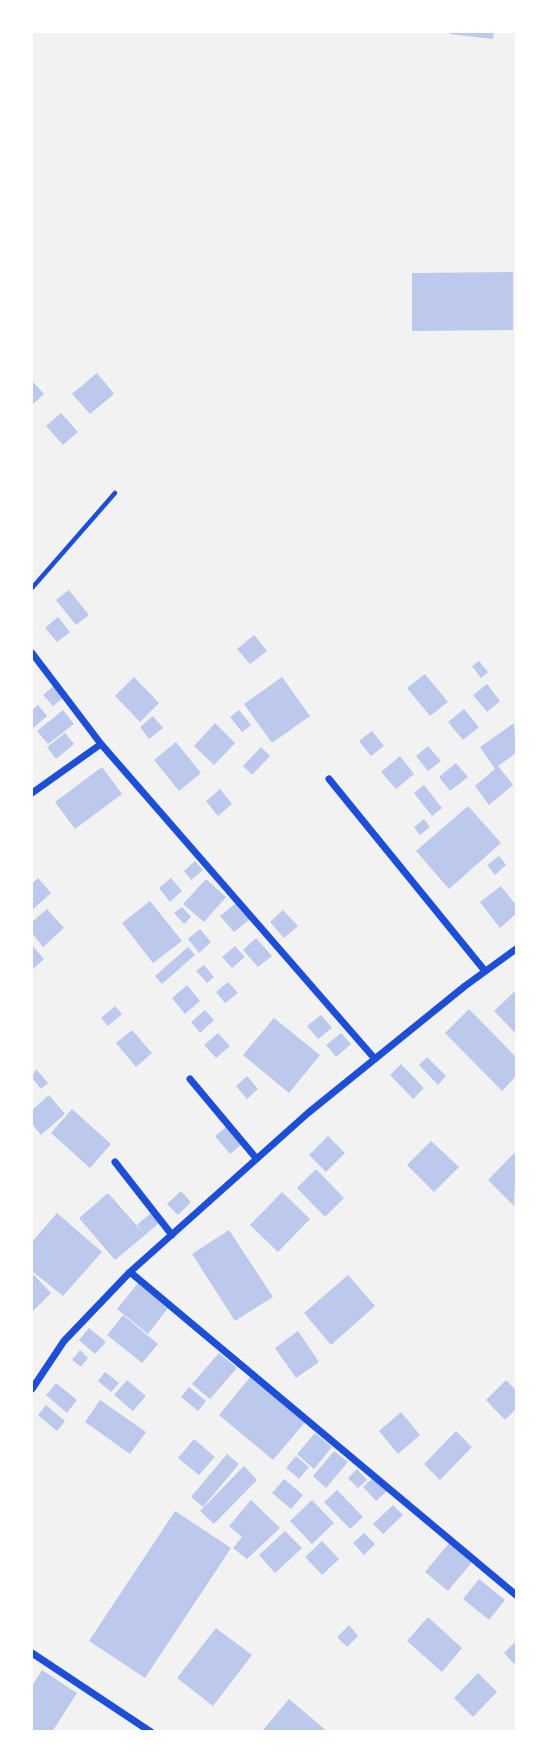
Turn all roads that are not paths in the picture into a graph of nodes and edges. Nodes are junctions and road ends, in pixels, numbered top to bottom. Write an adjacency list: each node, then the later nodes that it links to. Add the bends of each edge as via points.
1 (32, 653): 2 (street)
2 (101, 744): 4 (street); 7 (street)
3 (328, 779): 6 (street)
4 (32, 793)
5 (516, 950): 6 (street)
6 (485, 971): 7 (street)
7 (375, 1059): 9 (street)
8 (190, 1079): 9 (street)
9 (256, 1158): 11 (street)
10 (115, 1163): 11 (street)
11 (172, 1235): 12 (street)
12 (130, 1272): 13 (street, via 64,1341); 14 (street)
13 (32, 1389)
14 (516, 1595)
15 (32, 1653): 16 (street)
16 (150, 1731)

